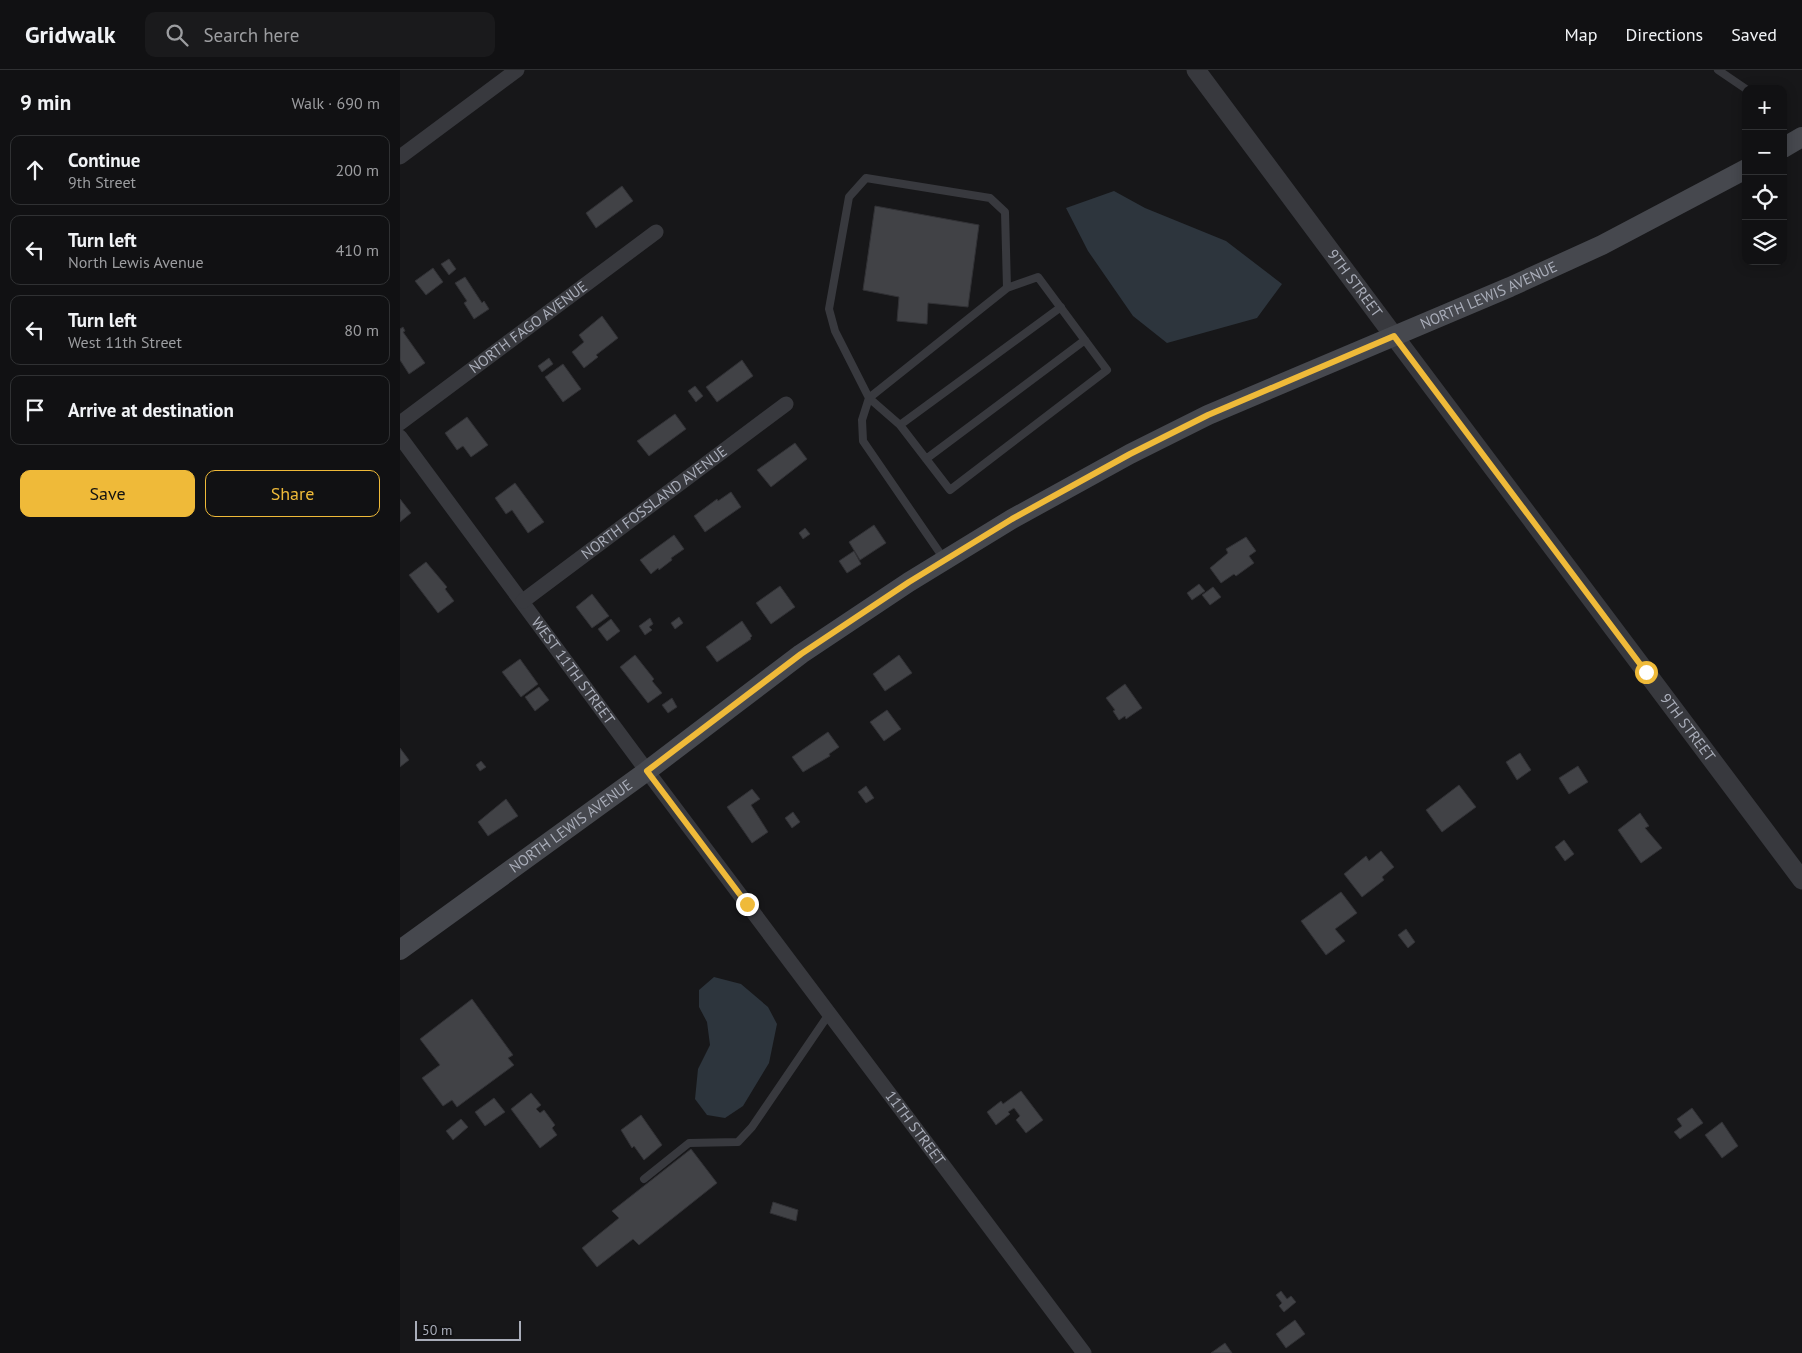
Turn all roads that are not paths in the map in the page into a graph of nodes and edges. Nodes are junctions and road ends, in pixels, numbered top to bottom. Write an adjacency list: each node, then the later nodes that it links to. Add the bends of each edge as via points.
1 (517, 70): 7 (street)
2 (1196, 70): 12 (street, 9TH STREET)
3 (1718, 70): 4 (lane)
4 (1742, 86)
5 (1802, 137): 6 (main road)
6 (1787, 145)
7 (400, 157)
8 (1742, 171): 12 (main road, NORTH LEWIS AVENUE, via 1602,246)
9 (656, 232): 16 (street, NORTH FAGO AVENUE)
10 (1007, 288): 11 (lane, via 1038,277); 14 (lane); 14 (lane, via 1005,212 990,198 866,178 849,196 829,309 834,331)
11 (1061, 307): 13 (lane); 17 (lane)
12 (1394, 336): 20 (main road, NORTH LEWIS AVENUE, via 1208,415 1012,519); 23 (street, 9TH STREET)
13 (1085, 340): 19 (lane); 19 (lane, via 1107,370 950,490)
14 (869, 398): 17 (lane); 20 (lane, via 862,420 863,441)
15 (786, 404): 21 (street, NORTH FOSSLAND AVENUE)
16 (400, 423)
17 (900, 425): 19 (lane)
18 (400, 437): 21 (street, WEST 11TH STREET)
19 (926, 459)
20 (945, 560): 22 (main road, NORTH LEWIS AVENUE, via 801,654)
21 (523, 601): 22 (street, WEST 11TH STREET)
22 (647, 771): 24 (street, WEST 11TH STREET); 25 (main road, NORTH LEWIS AVENUE)
23 (1802, 880)
24 (747, 904): 26 (street, 11TH STREET)
25 (400, 950)
26 (829, 1014): 27 (lane, via 752,1127 738,1142 689,1143); 28 (street, 11TH STREET)
27 (644, 1178)
28 (1084, 1353)

